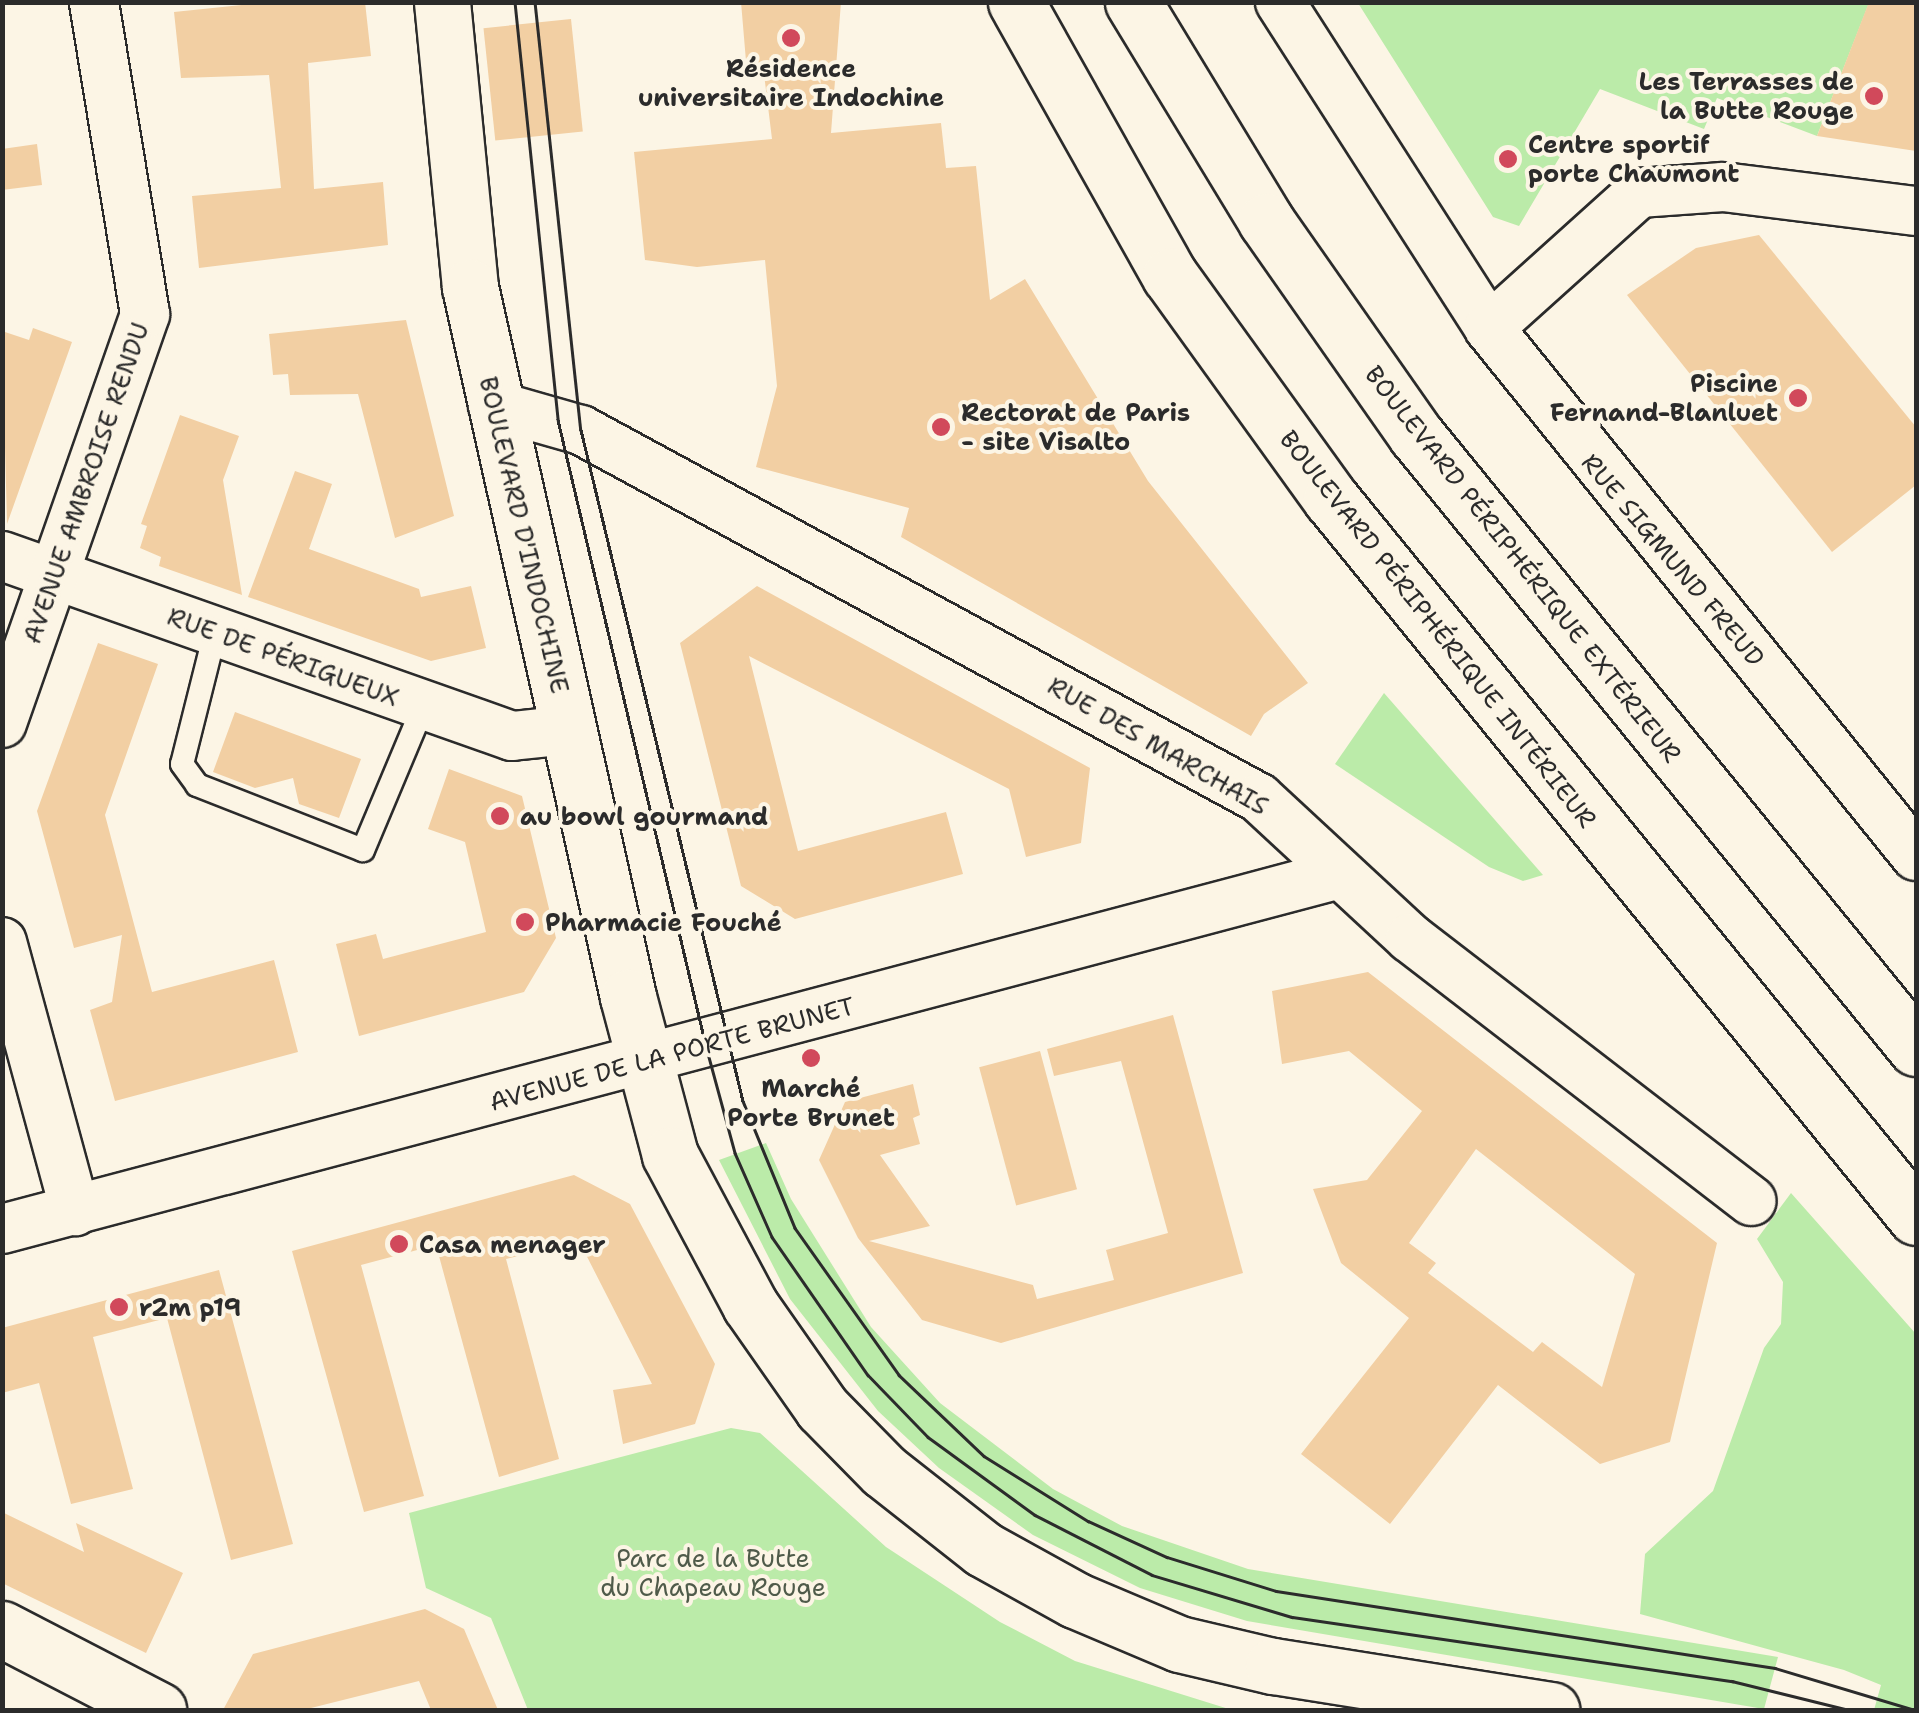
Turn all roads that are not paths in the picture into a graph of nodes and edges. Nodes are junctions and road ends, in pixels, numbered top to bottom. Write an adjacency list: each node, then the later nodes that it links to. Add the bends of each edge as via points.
1 (94, 2): 10 (street, AVENUE AMBROISE RENDU, via 145,314)
2 (442, 2): 8 (main road, BOULEVARD D'INDOCHINE, via 470,287)
3 (1016, 2): 22 (main road, BOULEVARD PÉRIPHÉRIQUE INTÉRIEUR, via 1170,276 1389,573)
4 (1133, 2): 18 (main road, BOULEVARD PÉRIPHÉRIQUE EXTÉRIEUR, via 1266,221 1416,436)
5 (1280, 2): 7 (street, RUE SIGMUND FREUD)
6 (1916, 211): 7 (street, via 1723,187 1639,193)
7 (1490, 328): 15 (street, RUE SIGMUND FREUD)
8 (493, 405): 14 (main road, BOULEVARD D'INDOCHINE); 16 (street, RUE DES MARCHAIS, via 580,430 1177,752 1259,798)
9 (2, 556): 10 (street, RUE DE PÉRIGUEUX)
10 (56, 575): 11 (street, RUE DE PÉRIGUEUX); 13 (street, AVENUE AMBROISE RENDU)
11 (215, 633): 12 (street, RUE DE PÉRIGUEUX); 12 (lane, via 182,764 197,785 363,850)
12 (422, 708): 14 (street, RUE DE PÉRIGUEUX, via 512,736)
13 (2, 723)
14 (568, 730): 19 (main road, BOULEVARD D'INDOCHINE)
15 (1916, 856)
16 (1340, 874): 19 (street, AVENUE DE LA PORTE BRUNET); 20 (street, RUE DES MARCHAIS)
17 (2, 942): 21 (street)
18 (1916, 1048)
19 (645, 1060): 21 (street, AVENUE DE LA PORTE BRUNET); 28 (main road, BOULEVARD D'INDOCHINE, via 678,1174 782,1352 822,1408 884,1471 982,1550 1178,1644)
20 (1752, 1201)
21 (74, 1210): 23 (street, AVENUE DE LA PORTE BRUNET)
22 (1916, 1217)
23 (2, 1230)
24 (2, 1629): 27 (main road)
25 (2, 1670): 26 (main road)
26 (78, 1710)
27 (158, 1710)
28 (1552, 1710)

